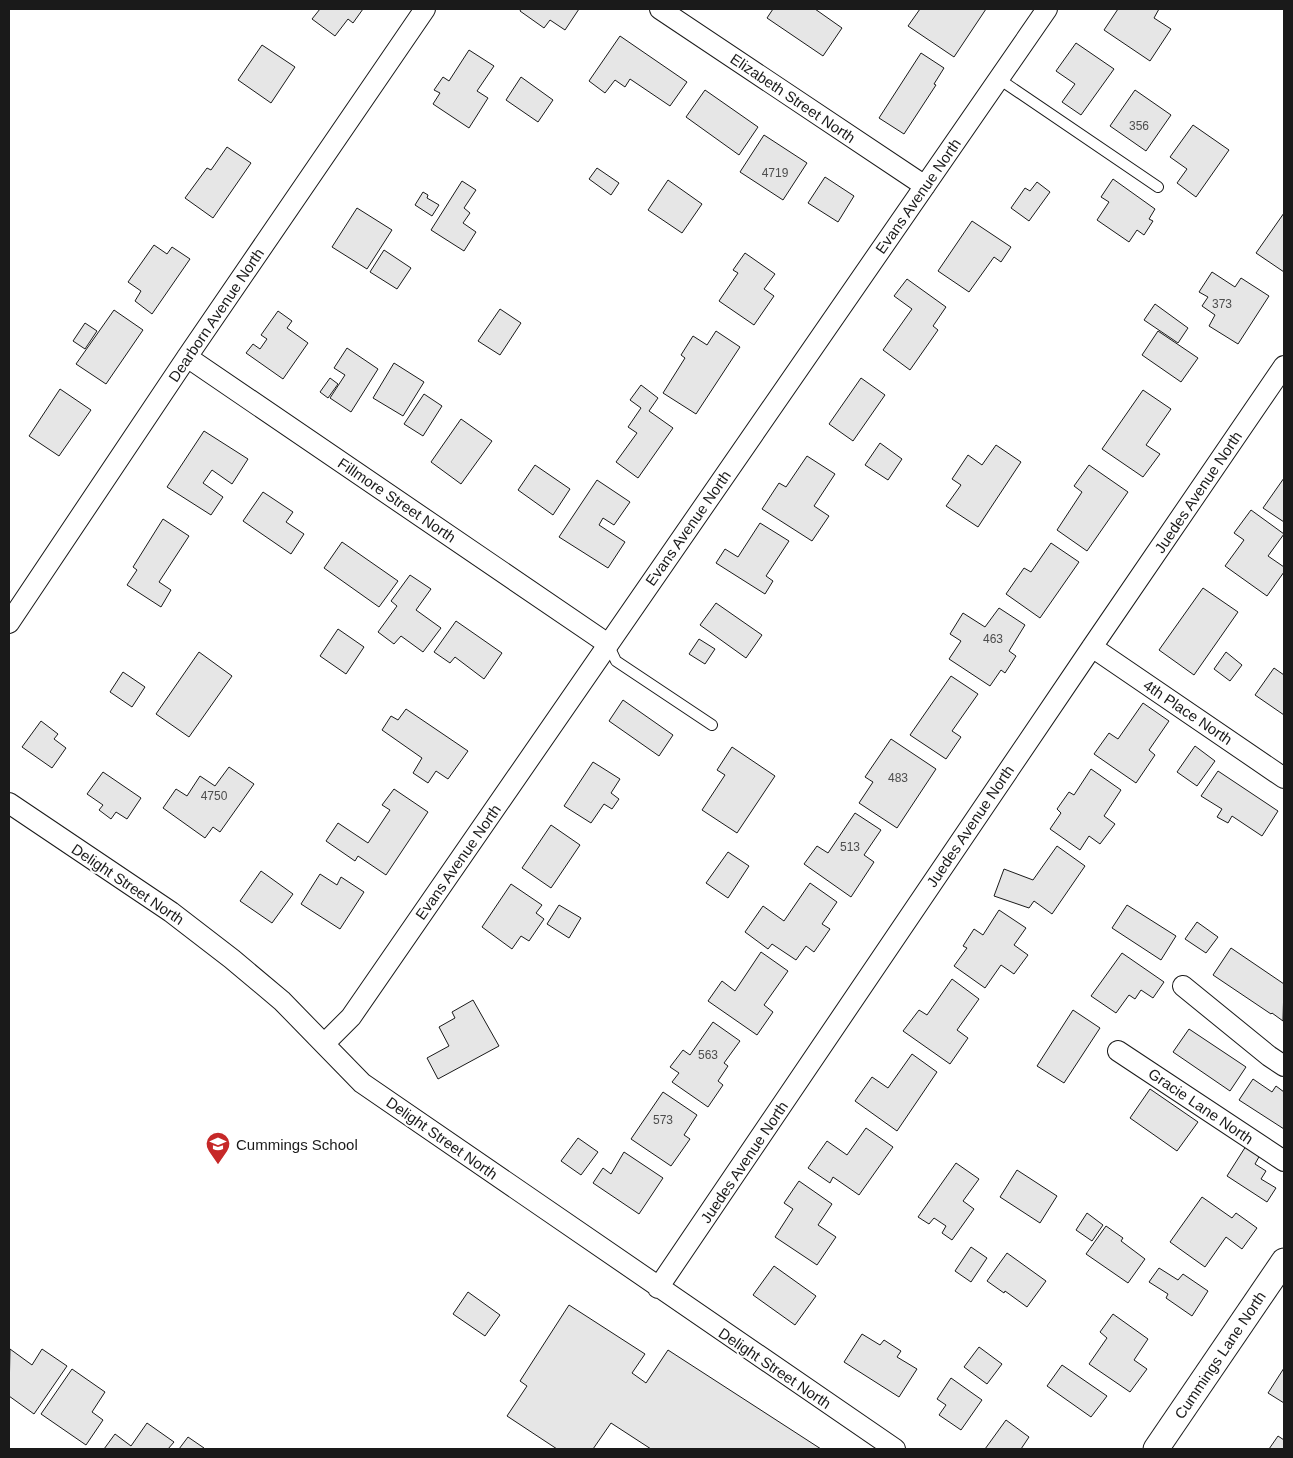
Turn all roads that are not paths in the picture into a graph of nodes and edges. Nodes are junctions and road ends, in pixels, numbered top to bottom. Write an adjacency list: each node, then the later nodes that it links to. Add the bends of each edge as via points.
1 (425, 9): 7 (street, Dearborn Avenue North)
2 (660, 9): 5 (street, Elizabeth Street North)
3 (1047, 9): 4 (street, Evans Avenue North)
4 (998, 79): 5 (street, Evans Avenue North); 6 (lane)
5 (925, 186): 10 (street, Evans Avenue North)
6 (1158, 187)
7 (187, 357): 9 (street, Dearborn Avenue North); 10 (street, Fillmore Street North)
8 (1284, 366): 11 (street, Juedes Avenue North)
9 (9, 623)
10 (608, 644): 12 (lane, via 616,661); 16 (street, Evans Avenue North, via 351,1017)
11 (1092, 647): 13 (street, 4th Place North); 21 (street, Juedes Avenue North)
12 (712, 725)
13 (1284, 778)
14 (9, 803): 16 (street, Delight Street North, via 171,912 282,1001)
15 (1183, 986): 18 (street)
16 (324, 1044): 21 (street, Delight Street North, via 362,1083)
17 (1118, 1051): 19 (street, Gracie Lane North)
18 (1284, 1066)
19 (1284, 1161)
20 (1284, 1261): 23 (street, Cummings Lane North)
21 (658, 1288): 22 (street, Delight Street North)
22 (895, 1449)
23 (1156, 1449)

